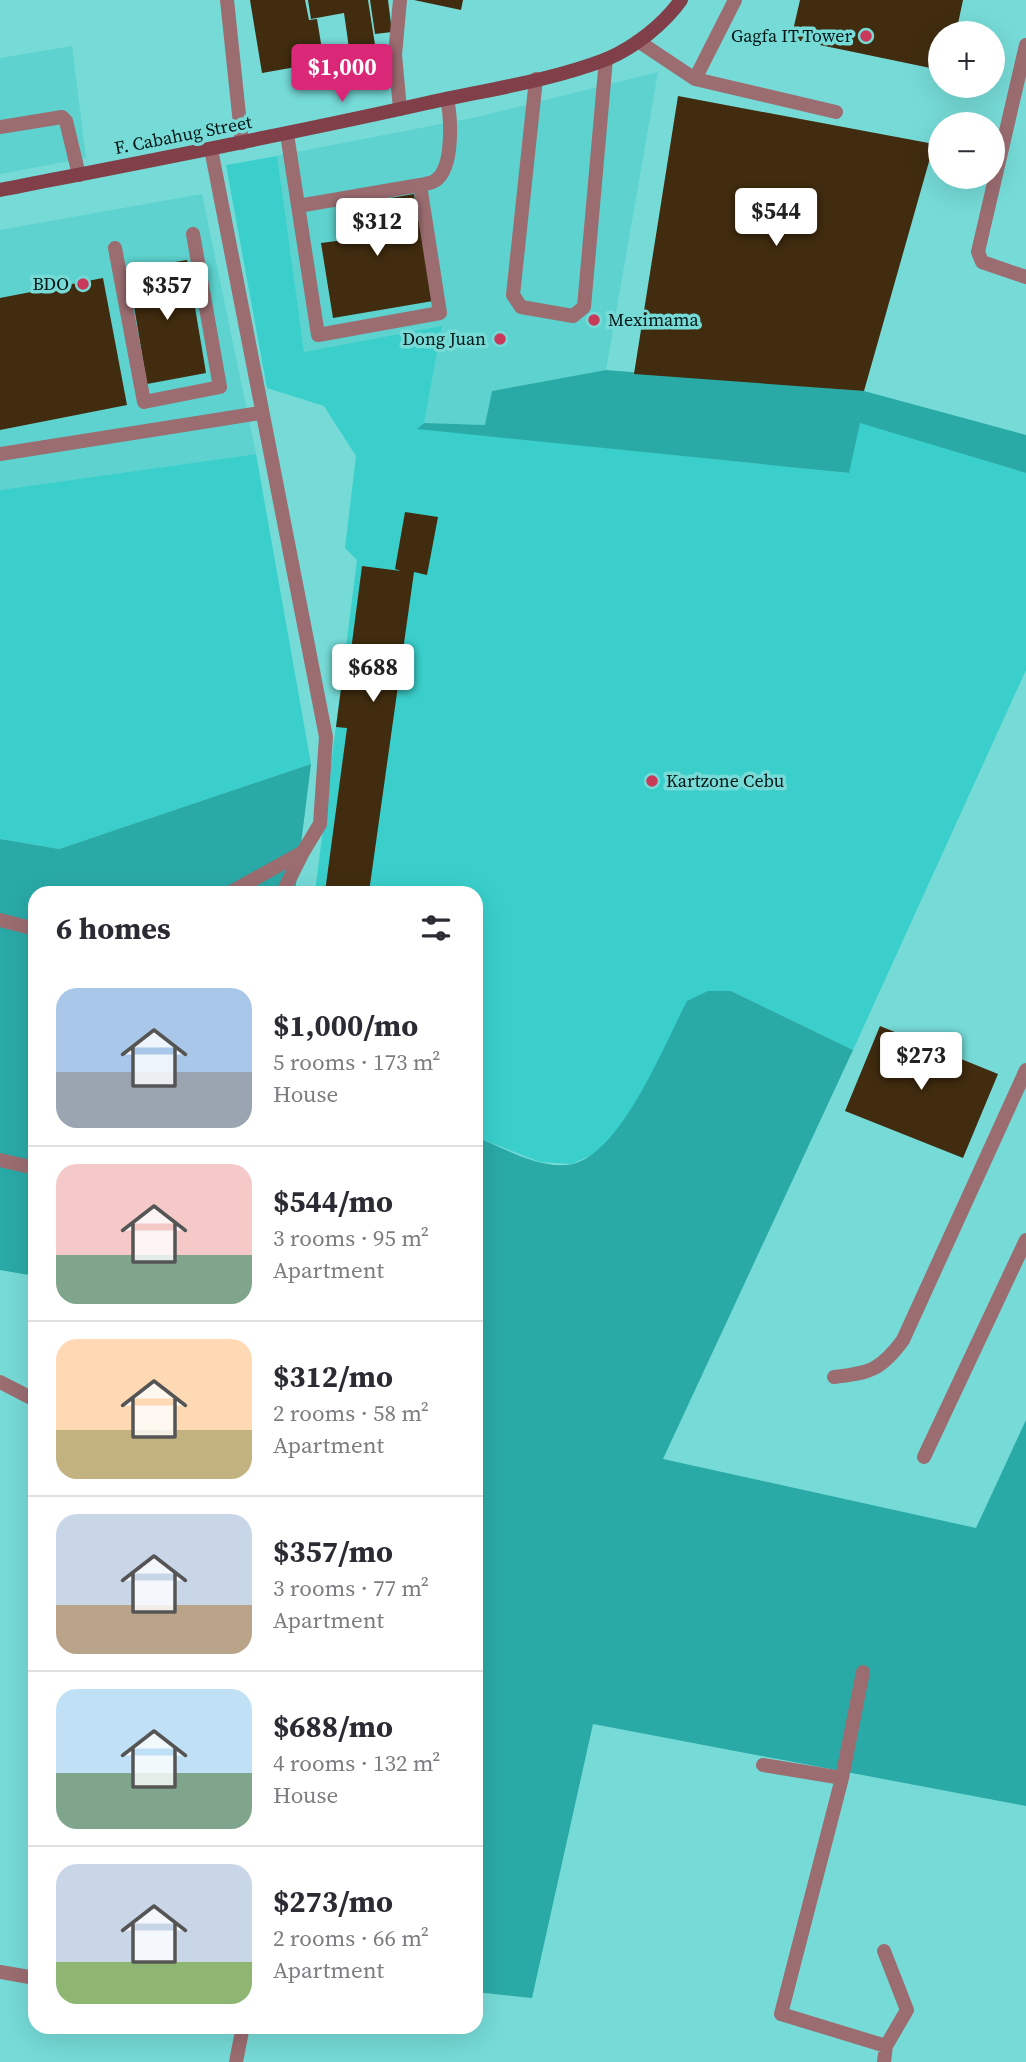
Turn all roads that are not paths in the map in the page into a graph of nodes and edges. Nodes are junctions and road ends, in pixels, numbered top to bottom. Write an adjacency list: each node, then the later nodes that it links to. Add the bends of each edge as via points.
1 (227, 0): 15 (street)
2 (400, 0): 11 (street, via 395,55)
3 (681, 0): 5 (main road, F. Cabahug Street)
4 (735, 0): 9 (street)
5 (638, 41): 7 (main road, F. Cabahug Street); 9 (street)
6 (1026, 45): 23 (street, via 978,252 982,262)
7 (606, 59): 8 (main road, F. Cabahug Street); 8 (street, via 584,307 573,316 521,307 513,295)
8 (536, 79): 10 (main road, F. Cabahug Street)
9 (695, 79): 12 (street)
10 (447, 99): 11 (main road, F. Cabahug Street); 18 (street, via 452,122 445,167 436,180)
11 (400, 109): 14 (main road, F. Cabahug Street)
12 (836, 112)
13 (0, 127): 17 (street, via 62,117)
14 (287, 134): 15 (main road, F. Cabahug Street); 20 (street)
15 (242, 143): 16 (main road, F. Cabahug Street)
16 (211, 149): 17 (main road, F. Cabahug Street); 24 (street)
17 (79, 174): 19 (main road, F. Cabahug Street)
18 (420, 185): 20 (street); 20 (street, via 440,313 318,335)
19 (0, 190)
20 (298, 206)
21 (192, 234): 22 (street, via 220,387 144,402)
22 (115, 248)
23 (1026, 277)
24 (260, 413): 25 (street); 26 (street, via 326,737 320,824)
25 (0, 454)
26 (303, 852): 27 (street); 28 (street)
27 (243, 886)
28 (286, 886)
29 (0, 920): 30 (street)
30 (28, 927)
31 (1026, 1070): 35 (street, via 903,1339 886,1363)
32 (0, 1160): 33 (street)
33 (28, 1166)
34 (1026, 1240): 38 (street)
35 (834, 1377)
36 (0, 1382): 37 (street)
37 (28, 1396)
38 (924, 1457)
39 (863, 1672): 41 (street)
40 (763, 1765): 41 (street)
41 (842, 1777): 46 (street, via 781,2014)
42 (884, 1951): 46 (street, via 907,2010)
43 (0, 1972): 44 (street)
44 (28, 1977)
45 (241, 2034): 47 (street)
46 (886, 2046): 48 (street)
47 (236, 2062)
48 (884, 2062)

